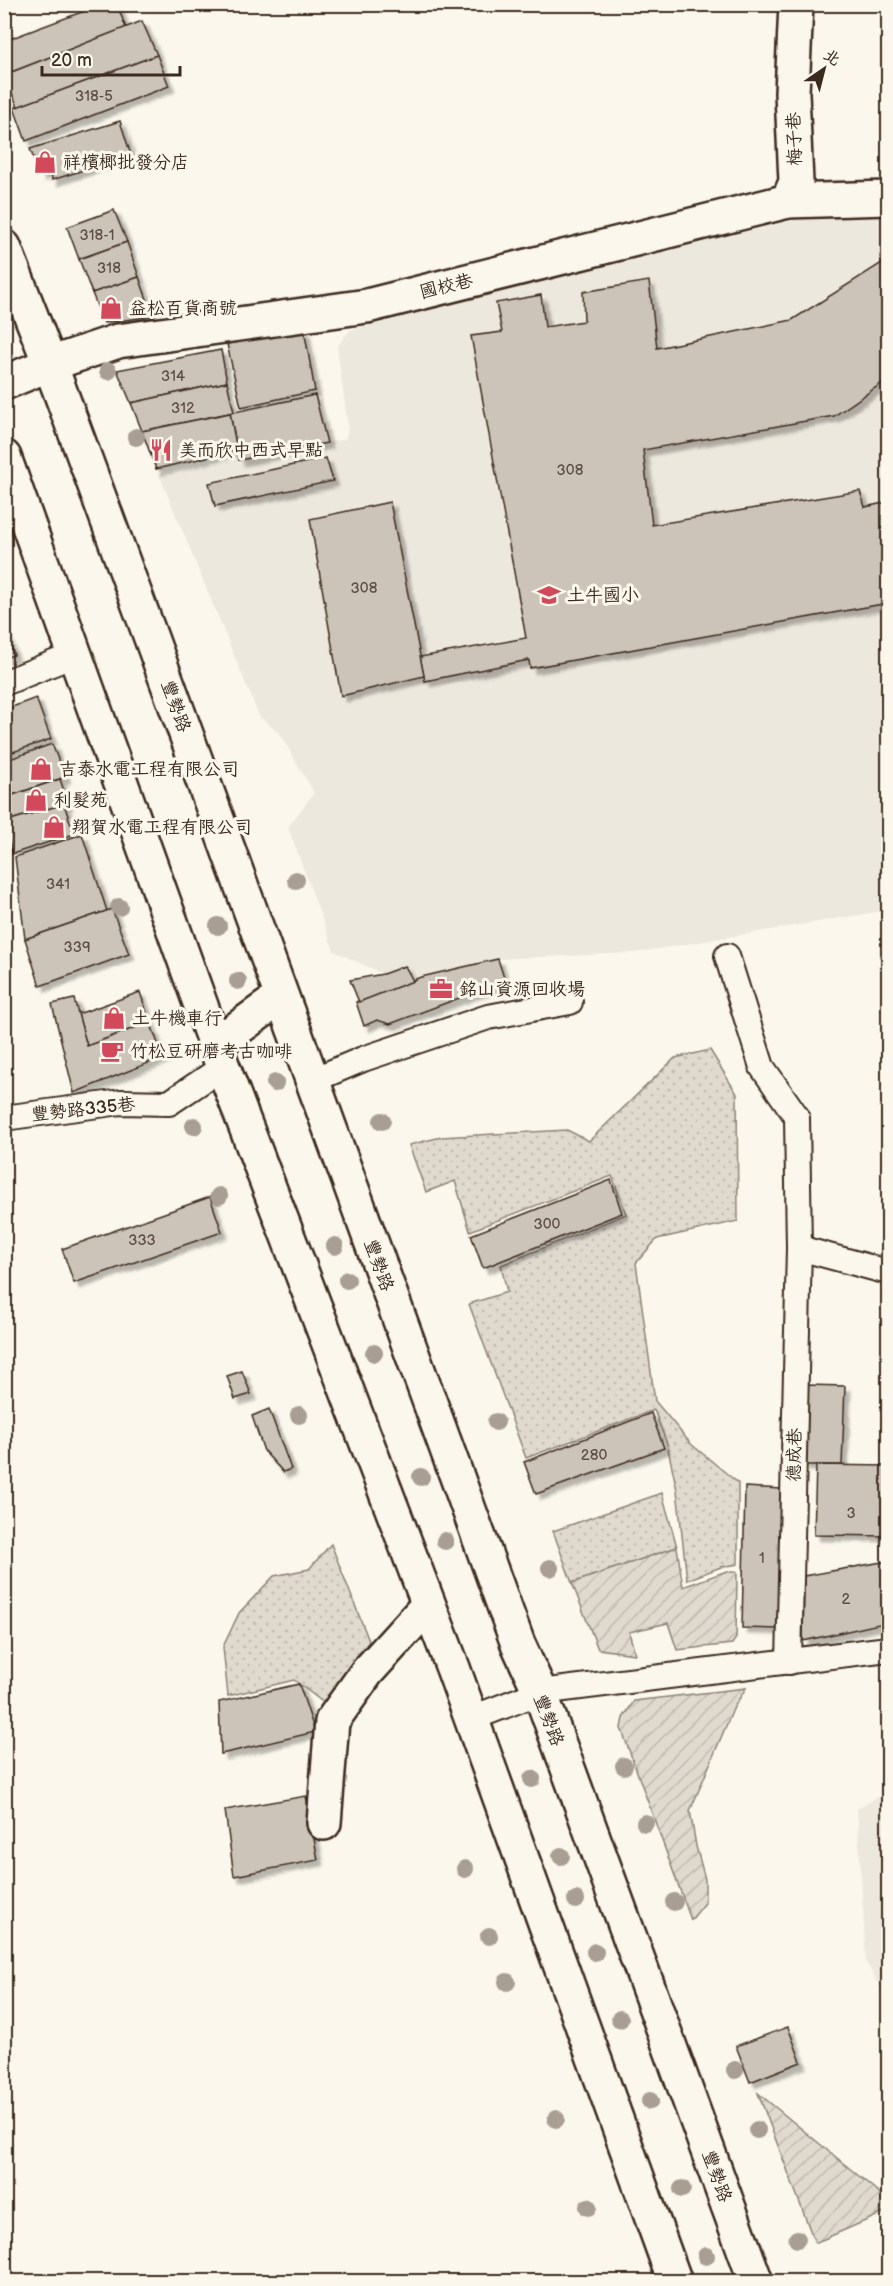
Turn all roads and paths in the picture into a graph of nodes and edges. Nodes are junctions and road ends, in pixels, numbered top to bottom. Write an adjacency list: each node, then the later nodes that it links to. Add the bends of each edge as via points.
1 (796, 4): 3 (main road, 梅子巷, via 792,93 796,182)
2 (888, 198): 3 (main road, 國校巷)
3 (788, 201): 5 (main road, 國校巷, via 367,306 118,341)
4 (4, 247): 5 (main road, 豐勢路)
5 (50, 364): 6 (main road, 國校巷); 11 (main road, 豐勢路)
6 (4, 383)
7 (4, 457): 8 (main road)
8 (76, 654): 9 (lane); 13 (main road)
9 (4, 683)
10 (727, 956): 16 (lane, 德成巷, via 762,1067 797,1118)
11 (281, 997): 13 (main road); 14 (main road, 豐勢路)
12 (570, 1002): 14 (lane, via 488,1017 363,1059)
13 (220, 1055): 15 (lane, 豐勢路335巷, via 169,1103 121,1102); 18 (main road)
14 (311, 1081): 21 (main road, 豐勢路, via 518,1644)
15 (4, 1119)
16 (799, 1248): 17 (lane); 20 (lane, 德成巷)
17 (888, 1272)
18 (428, 1605): 22 (main road); 23 (main road, via 368,1672 332,1721)
19 (888, 1649): 20 (lane)
20 (789, 1662): 21 (lane)
21 (540, 1692): 22 (lane); 25 (main road, 豐勢路)
22 (470, 1719): 24 (main road)
23 (324, 1823)
24 (675, 2282)
25 (756, 2282)

